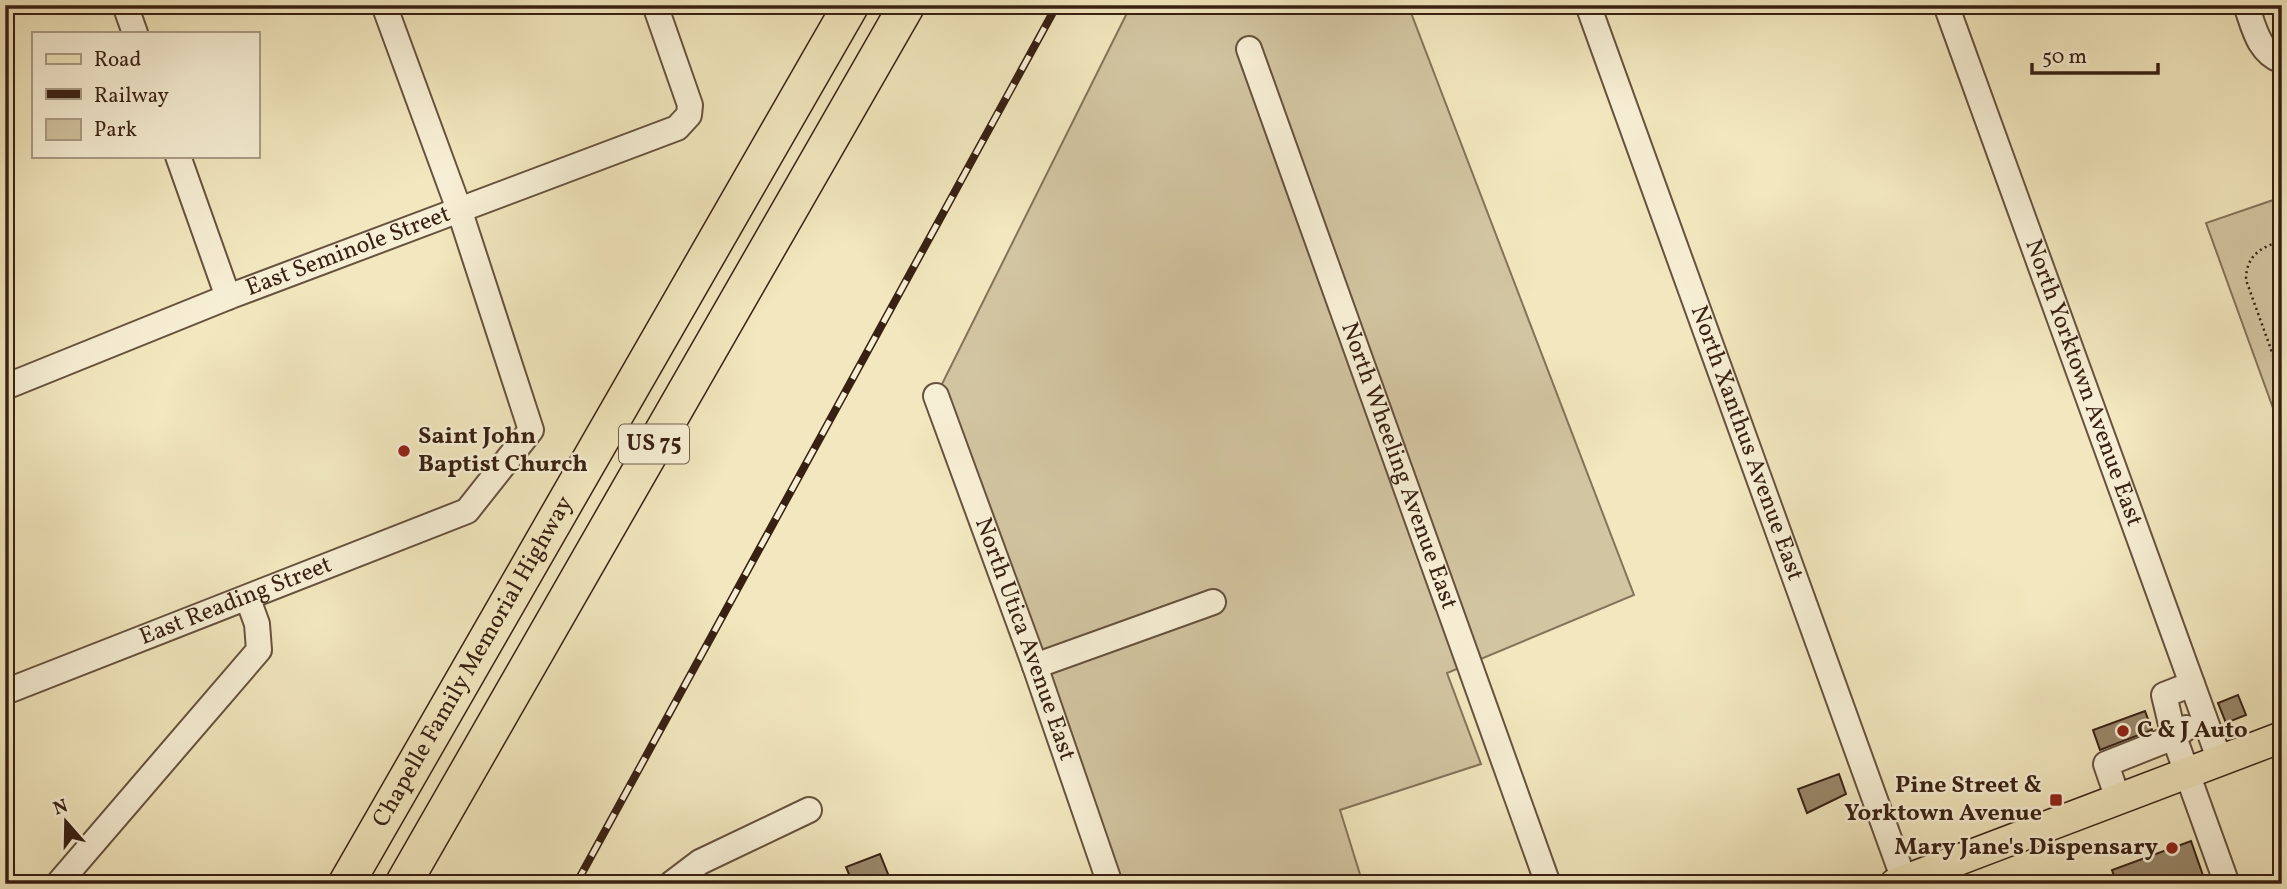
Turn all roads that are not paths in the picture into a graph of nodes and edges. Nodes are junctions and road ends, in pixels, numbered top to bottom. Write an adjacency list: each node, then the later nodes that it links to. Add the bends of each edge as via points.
1 (125, 5): 9 (street)
2 (384, 5): 13 (street)
3 (655, 5): 13 (street, East Seminole Street, via 688,96 688,115 677,128)
4 (851, 5): 23 (highway, Chapelle Family Memorial Highway / US 75)
5 (907, 5): 34 (highway, Chapelle Family Memorial Highway / US 75)
6 (1588, 5): 30 (street, North Xanthus Avenue East)
7 (1947, 5): 20 (street, North Yorktown Avenue East)
8 (2246, 5): 11 (street, via 2262,45)
9 (135, 32)
10 (1249, 49): 37 (street, North Wheeling Avenue East)
11 (2282, 61)
12 (179, 158): 14 (street)
13 (460, 212): 14 (street, East Seminole Street); 17 (street, East Reading Street, via 531,430 467,511)
14 (228, 297): 15 (street, East Seminole Street)
15 (5, 387)
16 (936, 396): 19 (street, North Utica Avenue East)
17 (248, 599): 21 (street, East Reading Street); 31 (street, via 257,624 259,650)
18 (1213, 602): 19 (street)
19 (1035, 666): 36 (street, North Utica Avenue East)
20 (2192, 684): 22 (street, North Yorktown Avenue East); 24 (street, via 2164,695)
21 (5, 692)
22 (2204, 718): 24 (street); 26 (street, North Yorktown Avenue East)
23 (436, 728): 32 (highway); 33 (highway, Chapelle Family Memorial Highway / US 75)
24 (2174, 737): 27 (street); 28 (street, via 2106,764)
25 (2282, 737): 26 (main road)
26 (2220, 761): 27 (main road)
27 (2187, 773): 28 (main road); 38 (street)
28 (2118, 799): 30 (main road)
29 (809, 810): 35 (street, via 700,862)
30 (1899, 882)
31 (58, 884)
32 (323, 884)
33 (346, 884)
34 (403, 884)
35 (671, 884)
36 (1110, 884)
37 (1548, 884)
38 (2227, 884)

